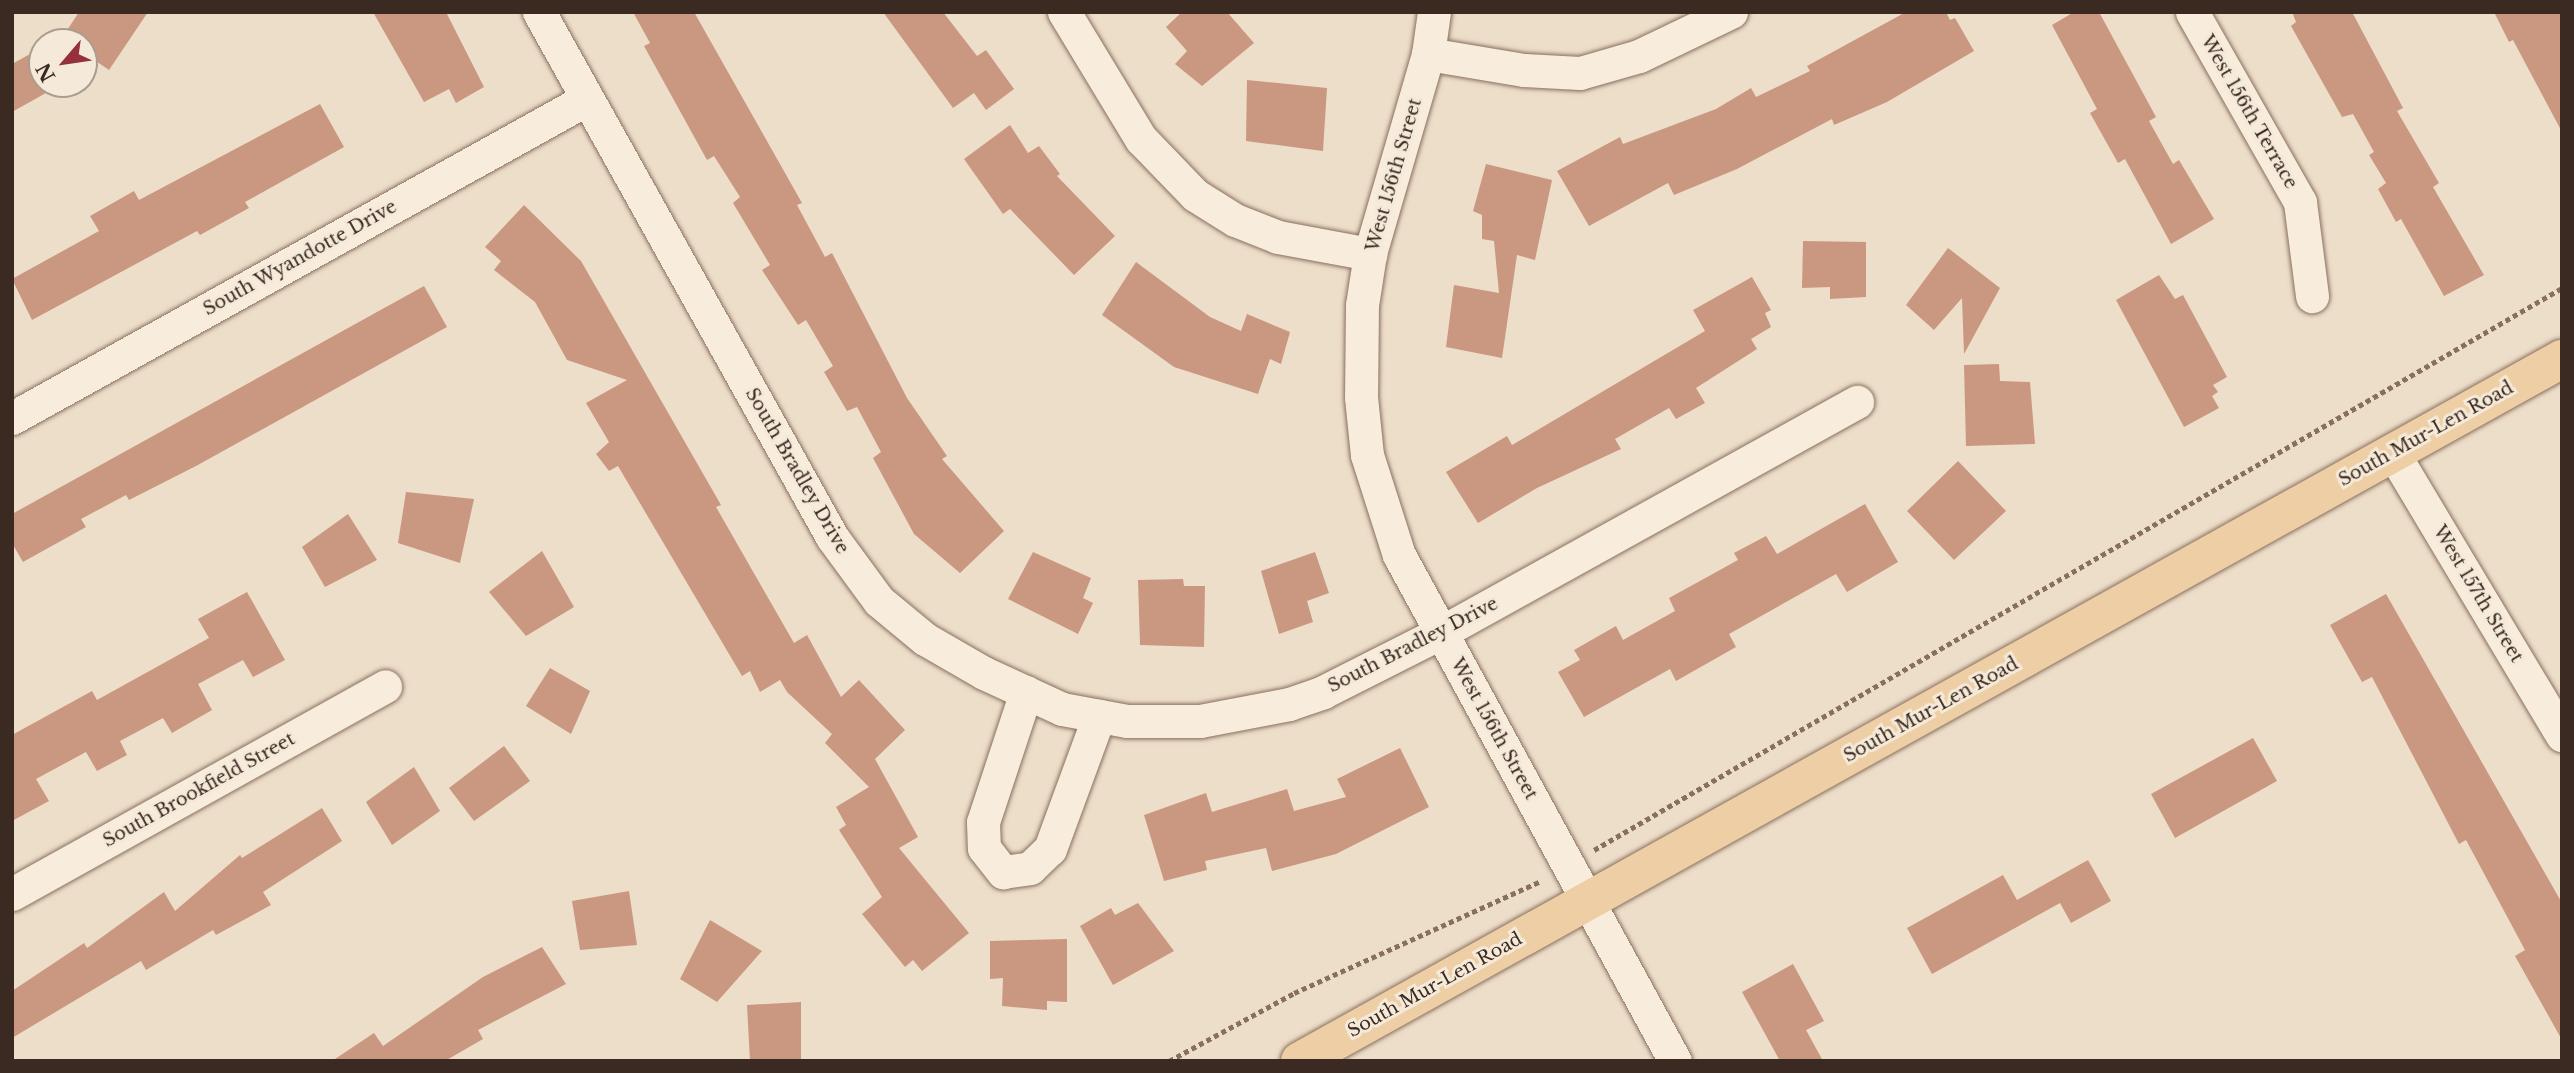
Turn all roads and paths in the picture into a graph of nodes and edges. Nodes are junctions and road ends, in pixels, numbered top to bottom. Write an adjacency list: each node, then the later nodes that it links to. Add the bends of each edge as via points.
1 (539, 12): 7 (street, South Bradley Drive)
2 (1064, 12): 8 (street, via 1141,139 1195,195 1235,220 1278,236)
3 (1434, 12): 6 (street, West 156th Street)
4 (1731, 12): 6 (street, via 1639,56 1580,73 1524,70)
5 (2192, 12): 10 (street, West 156th Terrace, via 2300,202)
6 (1428, 54): 8 (street, West 156th Street)
7 (587, 99): 13 (street, South Wyandotte Drive); 17 (street, South Bradley Drive, via 832,537 879,601 925,639)
8 (1370, 254): 15 (street, West 156th Street, via 1362,305 1361,397 1367,455 1399,555)
9 (2562, 288): 20 (path)
10 (2312, 296)
11 (2562, 359): 14 (main road, South Mur-Len Road)
12 (1857, 402): 15 (street, South Bradley Drive)
13 (12, 418)
14 (2393, 453): 19 (street, West 157th Street); 24 (main road, South Mur-Len Road)
15 (1440, 633): 18 (street, South Bradley Drive, via 1358,676 1290,704 1200,721 1126,721); 22 (street, West 156th Street)
16 (385, 686): 23 (street, South Brookfield Street)
17 (1026, 692): 18 (street, South Bradley Drive, via 1062,709); 18 (street, via 983,822 984,848 1003,872 1030,868 1050,849)
18 (1099, 716)
19 (2562, 736)
20 (1615, 837): 21 (path); 22 (path)
21 (1620, 845)
22 (1570, 864): 24 (street, West 156th Street); 25 (path, via 1515,896 1294,993)
23 (12, 894)
24 (1590, 900): 26 (main road, South Mur-Len Road); 27 (street, West 156th Street)
25 (1169, 1061)
26 (1300, 1061)
27 (1675, 1061)

